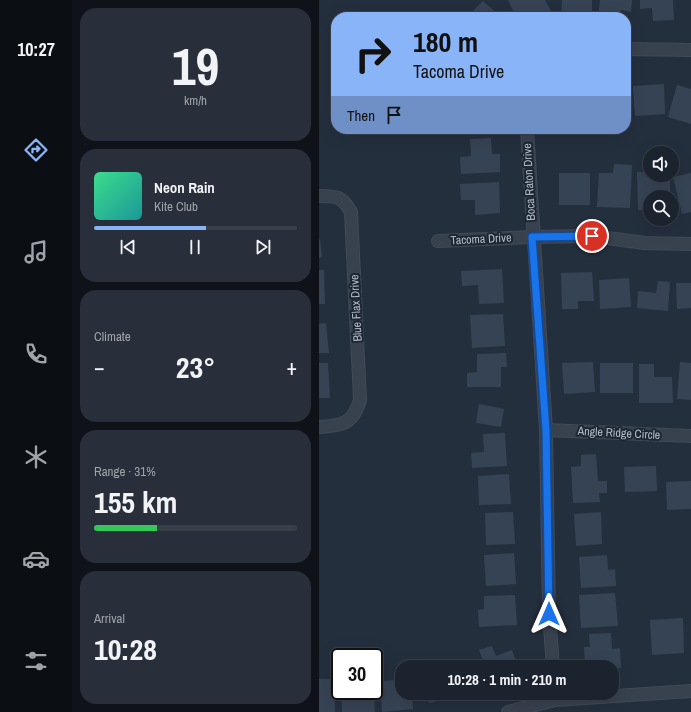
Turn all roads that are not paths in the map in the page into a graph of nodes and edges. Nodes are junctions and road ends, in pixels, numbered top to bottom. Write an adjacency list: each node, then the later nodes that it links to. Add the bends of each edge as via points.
1 (631, 49): 2 (street)
2 (691, 50)
3 (527, 134): 5 (street, Boca Raton Drive)
4 (319, 196): 8 (street, Blue Flax Drive, via 332,196 345,201 351,212 360,400 347,422 339,426)
5 (532, 237): 6 (street, Tacoma Drive); 7 (street, Tacoma Drive, via 592,236 645,243); 9 (street, Boca Raton Drive)
6 (438, 241)
7 (691, 244)
8 (319, 427)
9 (546, 430): 10 (street, Angle Ridge Circle); 11 (street, Boca Raton Drive, via 549,614)
10 (691, 436)
11 (552, 660)
12 (691, 691): 13 (street)
13 (619, 694)
14 (546, 700): 15 (street)
15 (508, 712)

